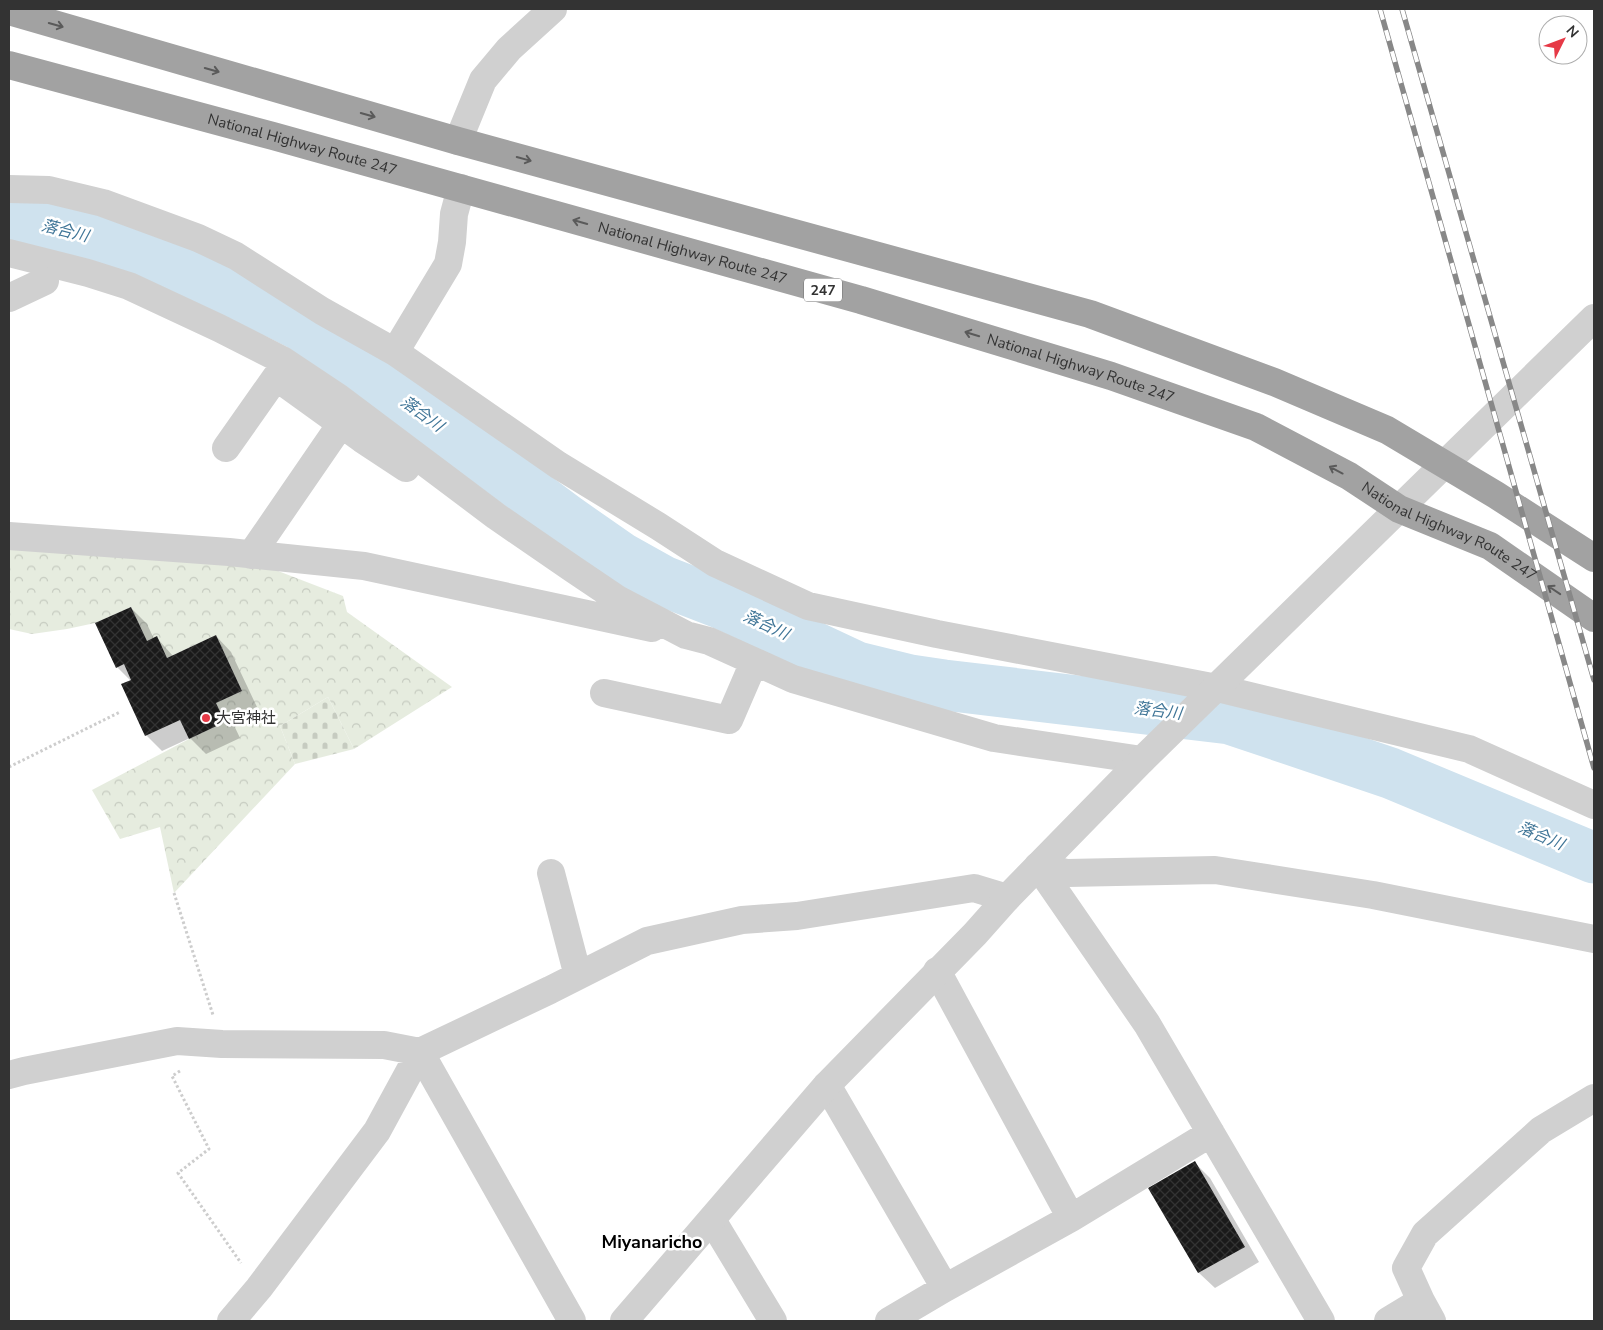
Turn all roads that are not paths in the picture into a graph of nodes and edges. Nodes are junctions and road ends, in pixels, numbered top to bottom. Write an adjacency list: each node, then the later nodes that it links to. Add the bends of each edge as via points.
1 (553, 9): 4 (street, via 509,48 483,80)
2 (9, 11): 4 (highway, one-way to 4)
3 (9, 65): 5 (highway, National Highway Route 247 / 247)
4 (458, 141): 14 (highway, one-way to 14, via 1090,314 1283,386 1387,430)
5 (461, 188): 11 (street, via 454,214 448,264); 15 (highway, National Highway Route 247 / 247, one-way to 5, via 1349,476 1256,427 1111,376 851,298)
6 (9, 189): 11 (street, via 48,190 102,203 198,238 236,256 322,311)
7 (9, 253): 16 (street, via 129,286 282,360)
8 (45, 281): 9 (street)
9 (9, 298)
10 (1594, 318): 14 (street)
11 (395, 352): 24 (street, via 558,465 715,563 808,606)
12 (341, 424): 13 (street, via 276,377); 16 (street, via 493,526); 18 (street)
13 (226, 448)
14 (1446, 464): 15 (street); 19 (highway)
15 (1400, 509): 20 (highway, National Highway Route 247 / 247, one-way to 15, via 1490,546); 24 (street)
16 (518, 530): 21 (street, via 619,600)
17 (9, 536): 18 (street)
18 (251, 555): 21 (street, via 364,566)
19 (1594, 558)
20 (1594, 618)
21 (686, 635): 22 (street, via 709,641)
22 (754, 662): 23 (street, via 729,720); 25 (street, via 793,678 994,738)
23 (604, 693)
24 (1210, 694): 25 (street); 26 (street, via 1469,749)
25 (1142, 760): 27 (street)
26 (1594, 805)
27 (1038, 866): 29 (street); 30 (street, via 1067,873 1215,870 1373,895); 37 (street, via 1147,1024)
28 (551, 873): 32 (street)
29 (1007, 898): 31 (street); 32 (street, via 974,888 797,916 742,920 647,941)
30 (1594, 939)
31 (938, 971): 35 (street); 38 (street)
32 (578, 976): 33 (street)
33 (420, 1052): 34 (street, via 384,1045 176,1041); 42 (street, via 377,1131); 43 (street)
34 (9, 1075)
35 (827, 1084): 39 (street); 40 (street)
36 (1594, 1098): 41 (street, via 1541,1130 1425,1234 1406,1268)
37 (1211, 1133): 38 (street); 47 (street)
38 (1071, 1218): 40 (street)
39 (712, 1220): 44 (street); 45 (street)
40 (945, 1288): 46 (street)
41 (1427, 1311): 48 (street)
42 (231, 1321)
43 (572, 1321)
44 (624, 1321)
45 (773, 1321)
46 (889, 1321)
47 (1321, 1321)
48 (1388, 1321)

